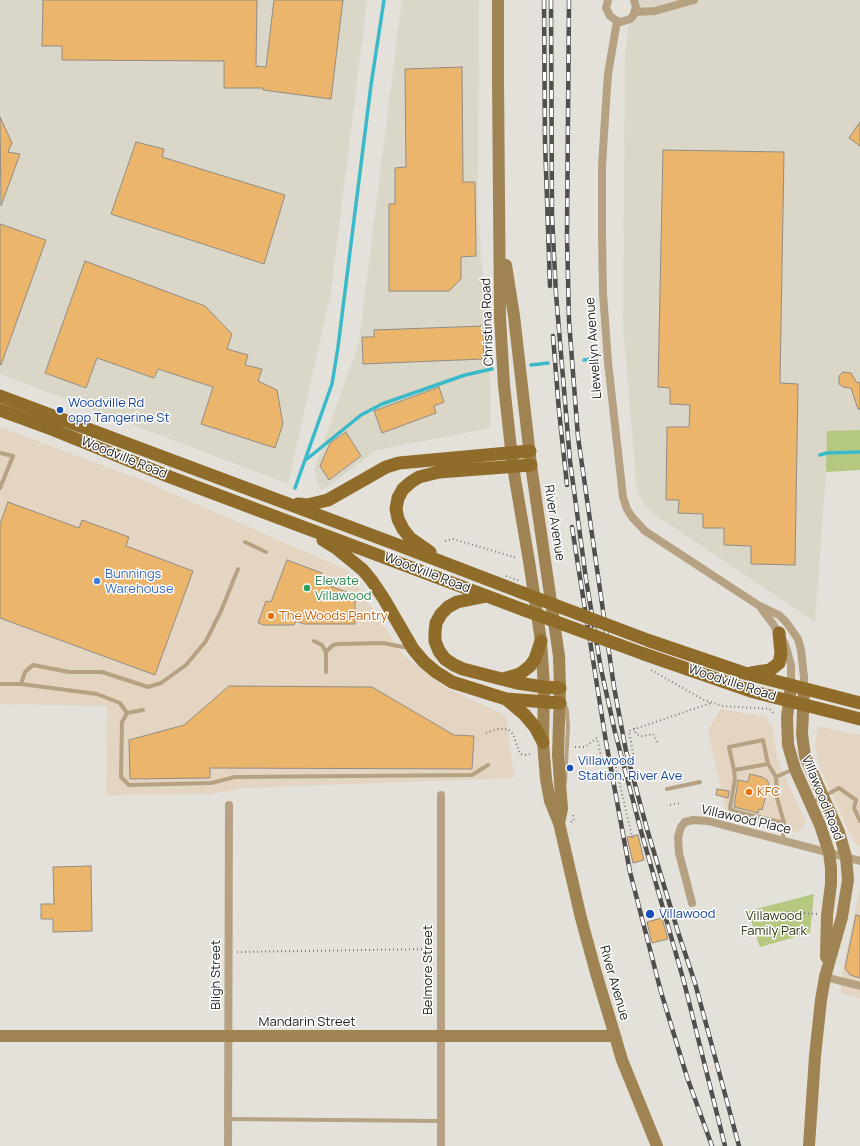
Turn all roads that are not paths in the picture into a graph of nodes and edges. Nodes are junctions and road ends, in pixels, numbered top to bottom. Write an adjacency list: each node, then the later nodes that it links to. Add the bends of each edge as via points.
1 (498, 0): 7 (main road, Christina Road)
2 (608, 0): 6 (street, via 607,12)
3 (634, 0): 5 (street)
4 (694, 0): 5 (street, via 655,11)
5 (635, 12): 6 (street, via 630,19)
6 (617, 21): 23 (street, Llewellyn Avenue, via 606,102 602,166 602,238 608,362 623,497 632,517 645,530)
7 (500, 228): 10 (main road, River Avenue, via 514,316); 12 (main road, Christina Road, via 500,318)
8 (0, 396): 16 (main road, Woodville Road)
9 (0, 410): 17 (main road, Woodville Road)
10 (530, 452): 12 (main road); 13 (main road, River Avenue)
11 (0, 453): 15 (lane, via 13,456)
12 (511, 453): 14 (main road, Christina Road); 16 (main road, via 399,463 386,467 328,500 307,505)
13 (531, 465): 14 (main road); 36 (main road, River Avenue, via 557,640)
14 (513, 467): 20 (main road, via 428,474 419,476 403,489 396,509 403,529 420,546); 26 (main road, Christina Road)
15 (0, 488)
16 (286, 503): 20 (main road, Woodville Road)
17 (288, 521): 22 (main road, Woodville Road); 27 (main road, via 336,548 363,570 384,599)
18 (245, 542): 19 (lane)
19 (266, 552)
20 (449, 565): 30 (main road, Woodville Road, bridge, via 650,641)
21 (238, 569): 33 (lane, via 206,641 186,665 161,683 148,687 102,672 69,672 32,665 25,672)
22 (487, 596): 31 (main road, via 457,602 448,607 436,623 435,641 445,659 454,665); 40 (main road, Woodville Road, bridge, via 644,654)
23 (758, 605): 24 (street, Llewellyn Avenue); 37 (street, Llewellyn Avenue, via 779,615 798,639)
24 (779, 633): 30 (main road, via 781,654 774,668 765,672); 34 (street, Llewellyn Avenue, via 791,665)
25 (314, 641): 28 (lane, via 322,645)
26 (540, 641): 31 (main road, via 535,659 530,666 520,674); 35 (main road, River Avenue)
27 (413, 649): 28 (lane, via 383,643 339,644 333,645); 38 (main road, via 436,672 452,682)
28 (326, 652): 29 (lane)
29 (326, 672)
30 (744, 673): 34 (main road, Woodville Road)
31 (501, 679): 35 (main road)
32 (0, 684): 33 (lane)
33 (20, 684): 45 (lane, via 97,694 120,703)
34 (791, 686): 37 (main road, Woodville Road); 40 (main road, Llewellyn Avenue)
35 (544, 687): 36 (main road); 39 (main road, River Avenue)
36 (560, 688): 41 (main road, River Avenue); 58 (lane, via 567,711 568,727 566,780)
37 (804, 689): 42 (main road, Woodville Road); 43 (main road, Villawood Road)
38 (506, 699): 39 (main road); 47 (main road, via 524,714)
39 (544, 701): 41 (main road); 47 (main road, River Avenue)
40 (790, 702): 43 (main road, Woodville Road); 50 (main road, Villawood Road, via 787,717 788,745)
41 (560, 703): 58 (main road, River Avenue, via 558,755)
42 (860, 703)
43 (804, 705): 46 (main road, Woodville Road); 56 (main road, Villawood Road, via 803,745)
44 (143, 710): 45 (lane)
45 (127, 713): 49 (lane, via 122,722 121,777 129,785 211,783 235,777 472,775)
46 (860, 719)
47 (543, 742): 62 (main road, River Avenue, via 550,801)
48 (768, 764): 51 (lane); 51 (lane, via 763,740 729,748); 52 (lane)
49 (488, 765)
50 (795, 769): 52 (lane); 59 (main road, Villawood Road)
51 (734, 770): 63 (lane, via 730,808)
52 (776, 777): 63 (lane, via 777,798)
53 (700, 782): 54 (lane)
54 (667, 789)
55 (441, 795): 73 (street, Belmore Street)
56 (823, 797): 57 (lane, via 839,788); 59 (lane); 66 (main road, Villawood Road, via 839,832)
57 (858, 800): 61 (lane, via 854,808)
58 (562, 802): 62 (main road, River Avenue)
59 (810, 803): 65 (main road, Villawood Road)
60 (229, 805): 72 (street, Bligh Street)
61 (860, 821)
62 (564, 823): 74 (main road, River Avenue, via 581,918)
63 (784, 823): 64 (lane)
64 (783, 841): 65 (street, Villawood Place); 68 (street, Villawood Place, via 708,821 685,822 678,836 679,853)
65 (828, 852): 66 (street, Villawood Place); 69 (main road, Villawood Road, via 831,884)
66 (846, 857): 67 (street, Villawood Place); 69 (main road, Villawood Road, via 848,887)
67 (860, 860)
68 (692, 902)
69 (825, 977): 70 (street); 80 (main road, Villawood Road, via 815,1056)
70 (860, 986)
71 (0, 1036): 72 (main road, Mandarin Street)
72 (228, 1036): 73 (main road, Mandarin Street); 75 (street, Bligh Street)
73 (440, 1036): 74 (main road, Mandarin Street); 76 (street, Belmore Street)
74 (615, 1036): 79 (main road, River Avenue)
75 (228, 1119): 76 (lane); 77 (street, Bligh Street)
76 (440, 1121): 78 (street, Belmore Street)
77 (228, 1146)
78 (441, 1146)
79 (657, 1146)
80 (809, 1146)

